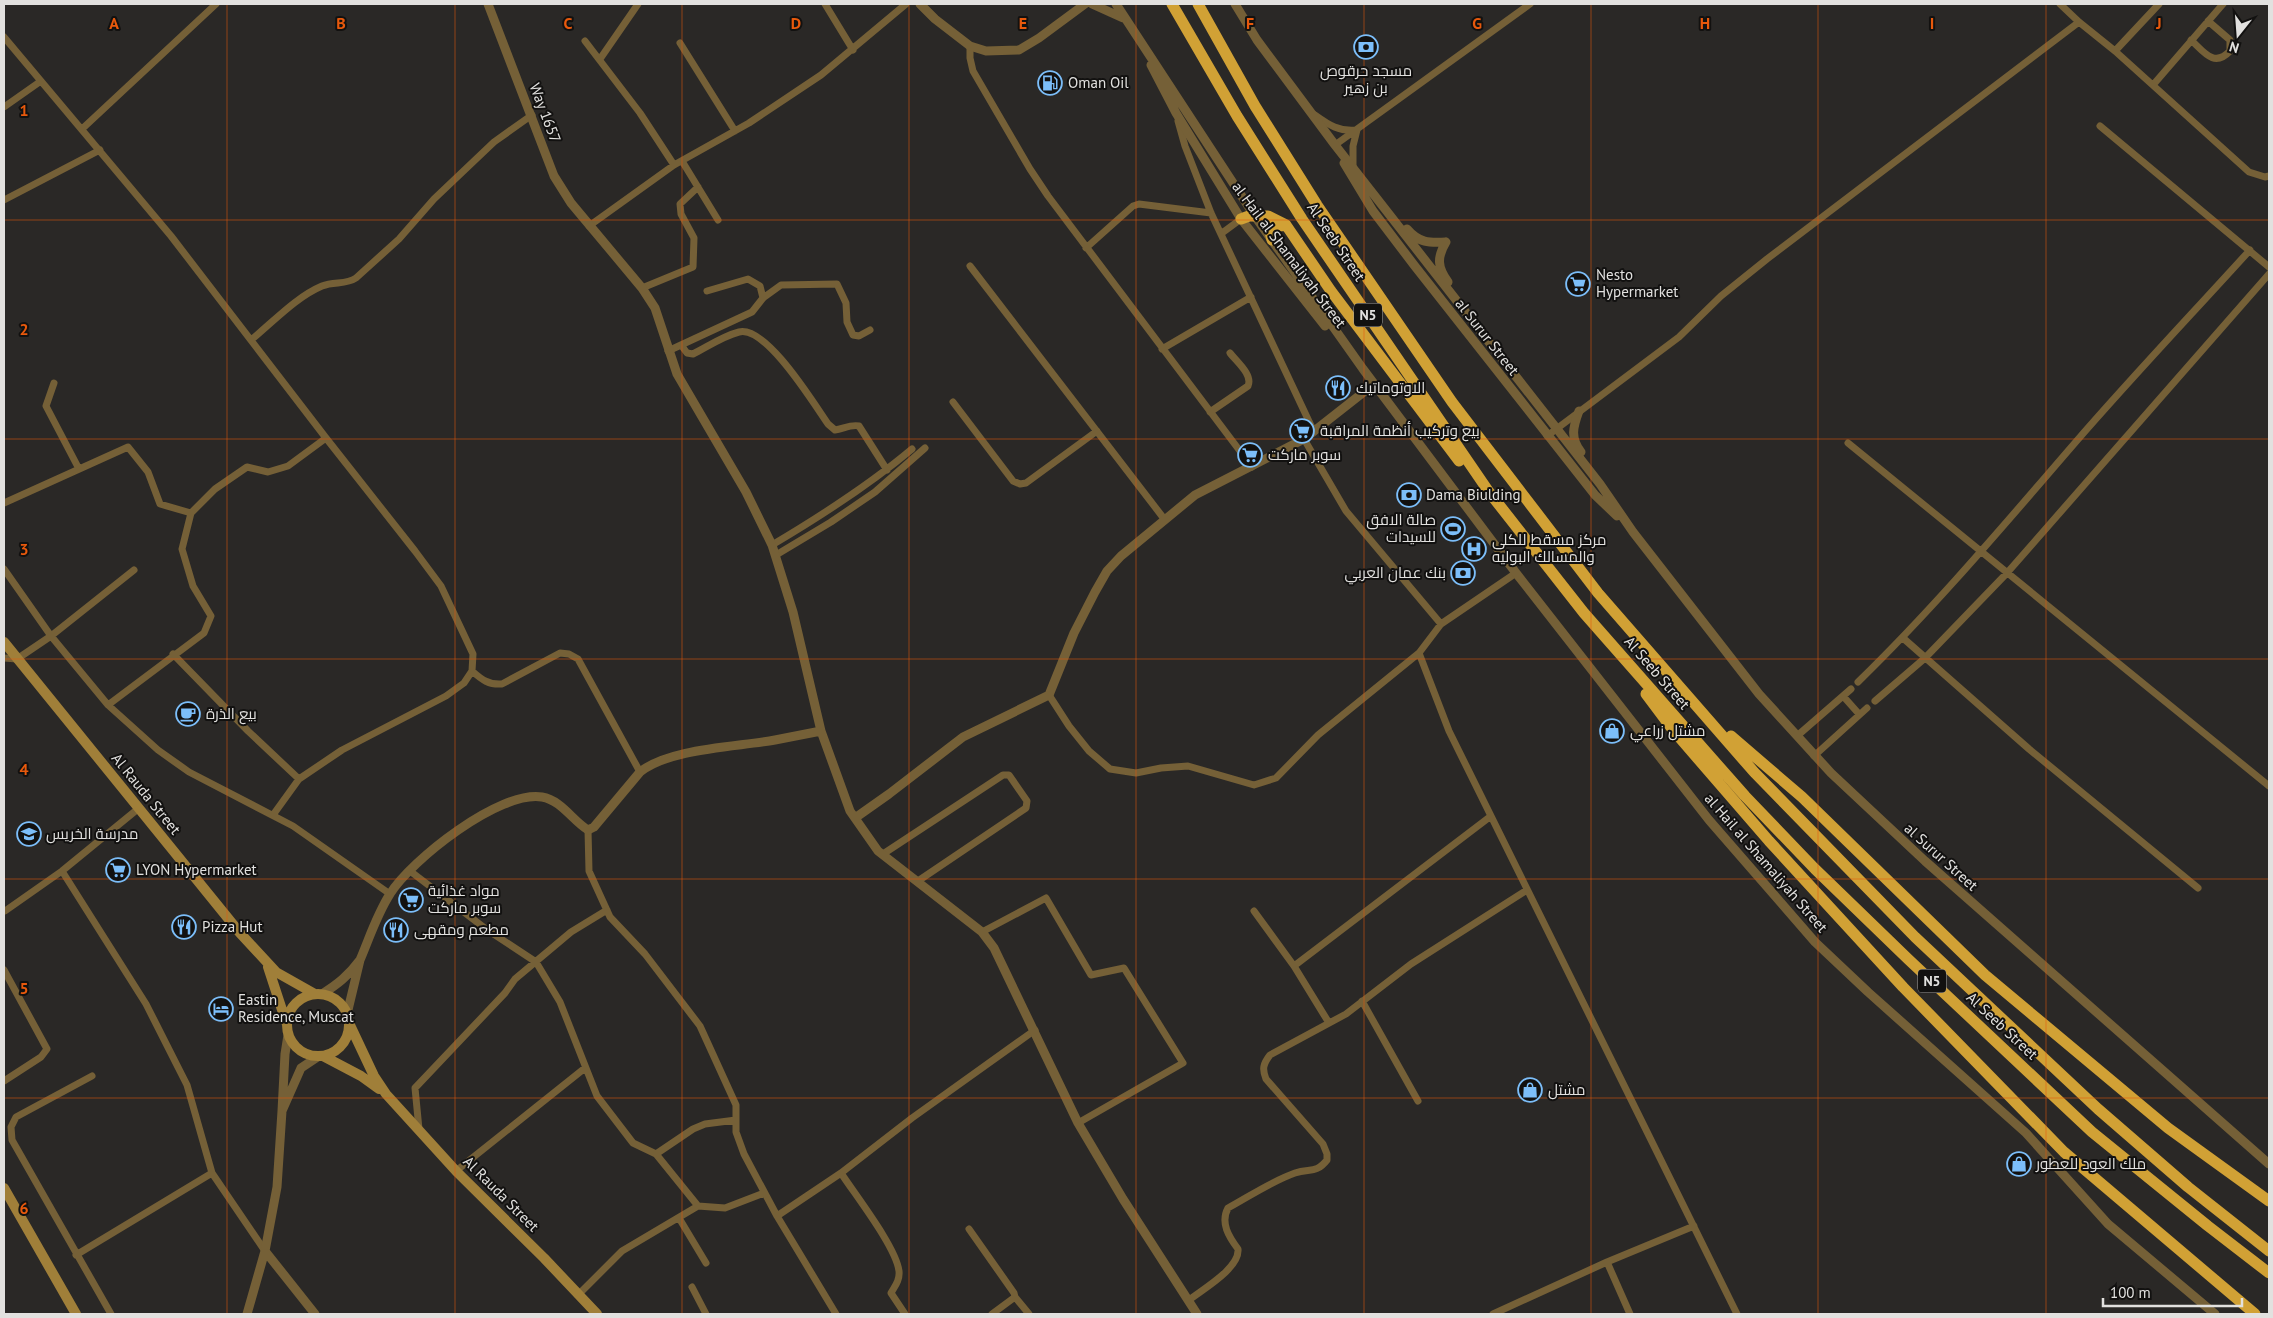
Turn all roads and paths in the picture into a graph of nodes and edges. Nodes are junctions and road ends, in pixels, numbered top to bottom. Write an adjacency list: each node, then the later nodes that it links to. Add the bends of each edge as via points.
1 (216, 4): 37 (street)
2 (488, 4): 35 (street, Way 1657)
3 (638, 4): 29 (street)
4 (834, 4): 17 (street)
5 (906, 4): 27 (street)
6 (920, 4): 25 (street)
7 (1085, 4): 25 (street, via 1019,50 986,51)
8 (1092, 4): 18 (street)
9 (1116, 4): 18 (street, al Hail al Shamaliyah Street)
10 (1172, 4): 91 (highway, Al Seeb Street / N5, via 1302,219)
11 (1198, 4): 120 (highway, Al Seeb Street / N5, via 1255,106 1317,205 1452,402 1598,593)
12 (1236, 4): 34 (street, al Surur Street, via 1257,40)
13 (1530, 4): 38 (street)
14 (2060, 4): 20 (street)
15 (2159, 4): 28 (street)
16 (2223, 4): 19 (street)
17 (826, 6): 27 (street)
18 (1124, 18): 26 (street, al Hail al Shamaliyah Street)
19 (2208, 21): 22 (street); 22 (street, via 2230,40 2230,52 2217,60)
20 (2079, 22): 28 (street); 76 (street, via 1767,259 1721,296 1679,337)
21 (4, 37): 30 (street)
22 (2191, 40): 31 (street)
23 (585, 41): 29 (street)
24 (680, 43): 39 (street)
25 (970, 46): 56 (street, via 970,58 978,80 1030,169)
26 (1142, 47): 33 (street, al Hail al Shamaliyah Street); 49 (street, al Hail al Shamaliyah Street, via 1160,69)
27 (852, 50): 39 (street, via 792,96)
28 (2115, 51): 31 (street)
29 (600, 59): 43 (street)
30 (41, 81): 32 (street); 37 (street)
31 (2153, 84): 45 (street, via 2249,172)
32 (4, 107)
33 (1176, 112): 48 (street, via 1185,146); 49 (street, al Hail al Shamaliyah Street, via 1196,147)
34 (1312, 114): 38 (street, via 1334,128); 40 (street, al Surur Street)
35 (532, 115): 53 (street, Way 1657, via 554,176); 66 (street, via 494,142 434,198 400,239 356,278 351,282 321,286)
36 (2100, 126): 57 (street)
37 (82, 129): 41 (street)
38 (1357, 130): 40 (street); 44 (street)
39 (735, 131): 42 (street)
40 (1336, 145): 44 (street, al Surur Street); 81 (street, al Surur Street, via 1354,183 1373,211)
41 (100, 150): 47 (street); 66 (street)
42 (682, 161): 43 (street); 46 (street)
43 (674, 165): 53 (street)
44 (1353, 167): 50 (street, al Surur Street)
45 (2269, 176)
46 (698, 187): 51 (street); 61 (street, via 680,204 681,214 694,238 693,267)
47 (4, 200)
48 (1211, 213): 54 (street); 56 (street, via 1139,204)
49 (1248, 217): 52 (highway, via 1268,216); 54 (street); 55 (street, al Hail al Shamaliyah Street); 71 (street, al Hail al Shamaliyah Street, via 1336,341)
50 (1394, 219): 72 (street, al Surur Street); 72 (street, via 1422,242 1446,242 1438,255 1438,265 1444,277 1511,361)
51 (718, 220)
52 (1286, 225): 55 (highway, via 1272,227); 91 (highway, via 1331,291 1475,482)
53 (589, 226): 61 (street, Way 1657)
54 (1222, 234): 63 (street)
55 (1272, 240): 71 (street, al Hail al Shamaliyah Street)
56 (1086, 248): 68 (street)
57 (2250, 250): 59 (street); 97 (street, via 2075,442)
58 (970, 266): 79 (street)
59 (2269, 267)
60 (2269, 274): 102 (street)
61 (642, 288): 69 (street, Way 1657, via 662,326)
62 (708, 291): 64 (street, via 748,279 760,286)
63 (1251, 296): 68 (street); 80 (street)
64 (763, 298): 65 (street, via 781,285 837,284 846,302 847,322 853,335 859,336); 67 (street, via 752,312)
65 (870, 330)
66 (251, 340): 82 (street)
67 (681, 345): 69 (street); 89 (street, via 687,353 693,354 739,332 749,332 762,340 795,377 834,430 854,424 859,426)
68 (1162, 349): 77 (street)
69 (668, 351): 96 (street, Way 1657, via 677,374 746,492)
70 (1230, 353): 77 (street, via 1250,382)
71 (1362, 369): 74 (street, al Hail al Shamaliyah Street)
72 (1514, 374): 78 (street, al Surur Street)
73 (54, 383): 88 (street, via 46,406)
74 (1374, 384): 80 (street); 101 (street, al Hail al Shamaliyah Street)
75 (953, 402): 79 (street, via 1013,481 1020,484 1026,483)
76 (1579, 411): 78 (street); 90 (street, via 1573,437 1596,470)
77 (1210, 412): 87 (street)
78 (1556, 429): 81 (street); 90 (street, al Surur Street)
79 (1097, 431): 94 (street)
80 (1314, 432): 83 (street)
81 (1547, 436): 95 (street, al Surur Street, via 1595,494)
82 (326, 438): 93 (street, via 288,466 268,472 247,467 215,489); 113 (street, via 441,586 472,654)
83 (1304, 439): 87 (street); 104 (street, via 1346,511)
84 (1848, 443): 97 (street)
85 (925, 448): 98 (street, via 875,492)
86 (912, 449): 89 (street)
87 (1252, 467): 94 (street, via 1195,496)
88 (79, 469): 92 (street); 93 (street, via 128,447 148,472 160,504)
89 (886, 470): 96 (street, via 838,505)
90 (1600, 484): 95 (street, al Surur Street)
91 (1489, 492): 103 (highway, Al Seeb Street / N5)
92 (4, 503)
93 (191, 513): 109 (street, via 182,549 192,586 211,616 204,633)
94 (1165, 520): 116 (street, via 1107,571 1074,633)
95 (1633, 532): 124 (street, al Surur Street, via 1730,659)
96 (772, 545): 98 (street, Way 1657)
97 (1981, 552): 102 (street); 106 (street)
98 (776, 555): 123 (street, Way 1657, via 807,666)
99 (4, 569): 105 (street)
100 (134, 570): 105 (street)
101 (1516, 573): 104 (street); 203 (street, al Hail al Shamaliyah Street, via 1709,820 1815,942 2026,1133 2108,1224)
102 (2007, 573): 111 (street); 128 (street)
103 (1584, 613): 184 (highway, Al Seeb Street / N5, via 1745,796 1908,959 2092,1132); 204 (highway, via 1673,730 1903,987 2064,1152)
104 (1441, 624): 108 (street)
105 (51, 636): 112 (street); 119 (street)
106 (1903, 638): 111 (street); 114 (street)
107 (4, 642): 112 (main road, Al Rauda Street)
108 (1418, 653): 116 (street, via 1318,735 1276,778 1254,785 1188,766 1136,773 1110,769 1088,751); 131 (street, via 1449,731)
109 (173, 654): 119 (street); 127 (street)
110 (4, 658): 112 (street)
111 (1925, 658): 118 (street); 138 (street, via 2029,749)
112 (17, 659): 129 (main road, Al Rauda Street)
113 (472, 672): 126 (street, via 493,685 502,684 560,653 578,659); 127 (street, via 464,683 446,696 342,750)
114 (1858, 682)
115 (1851, 689): 117 (street)
116 (1049, 696): 132 (street, via 963,737)
117 (1843, 696): 122 (street); 124 (street)
118 (1875, 701)
119 (108, 705): 130 (street, via 158,750 189,772)
120 (1698, 707): 173 (highway, via 1802,798 1985,975 2168,1128); 180 (highway, Al Seeb Street / N5, via 1754,772 1915,937 2098,1109 2188,1187)
121 (1867, 708): 122 (street)
122 (1859, 714): 125 (street)
123 (821, 731): 126 (street, via 672,758); 132 (street, Way 1657)
124 (1797, 736): 125 (street, al Surur Street)
125 (1814, 756): 167 (street, al Surur Street, via 1925,862)
126 (640, 772): 133 (street)
127 (299, 779): 130 (street)
128 (2269, 786)
129 (138, 808): 135 (street); 147 (main road, Al Rauda Street)
130 (272, 815): 140 (street, via 293,826)
131 (1491, 816): 139 (street); 148 (street)
132 (854, 818): 134 (street, Way 1657)
133 (588, 830): 136 (street, via 552,801 529,797 477,818 438,844); 141 (street, via 589,871)
134 (882, 854): 137 (street, Way 1657); 137 (street, via 1003,775 1009,775 1028,801 1026,808)
135 (62, 871): 142 (street); 169 (street, via 146,1004 183,1076)
136 (410, 871): 140 (street); 146 (street, via 486,929)
137 (918, 881): 144 (street, Way 1657)
138 (2198, 888)
139 (1527, 890): 151 (street, via 1411,964); 177 (street)
140 (390, 894): 145 (street)
141 (607, 910): 146 (street, via 571,932); 163 (street, via 700,1026 736,1106)
142 (5, 911)
143 (1254, 911): 148 (street)
144 (982, 932): 155 (street, Way 1657, via 994,948); 164 (street, via 1046,898 1092,975 1124,968 1182,1063)
145 (360, 960): 150 (street, via 336,986); 152 (street)
146 (536, 962): 157 (street, via 560,1002); 165 (street, via 515,979 415,1088)
147 (267, 964): 150 (main road, Al Rauda Street); 154 (main road, Al Rauda Street)
148 (1294, 966): 153 (street)
149 (4, 970): 159 (street, via 47,1049 41,1057)
150 (318, 994): 152 (main road, via 341,1004); 154 (main road, via 304,997 295,1004 288,1014)
151 (1362, 1001): 153 (street); 161 (street)
152 (348, 1018): 156 (main road, via 345,1040 340,1048); 160 (main road, Al Rauda Street, via 374,1076)
153 (1329, 1023): 188 (street, via 1270,1056 1263,1071 1266,1079 1323,1144 1326,1160 1315,1171 1285,1177 1228,1208 1224,1215 1231,1239 1238,1249 1237,1260)
154 (287, 1030): 156 (main road, via 295,1046 306,1054); 162 (street)
155 (1035, 1030): 164 (street, Way 1657); 170 (street)
156 (321, 1056): 160 (main road, Al Rauda Street, via 361,1076); 162 (street, via 301,1068 296,1075)
157 (585, 1068): 166 (street, via 597,1096 633,1142); 168 (street)
158 (92, 1076): 181 (street, via 16,1117 11,1127 12,1140)
159 (4, 1081)
160 (386, 1094): 165 (main road, Al Rauda Street)
161 (1418, 1101)
162 (282, 1111): 179 (street, via 277,1188)
163 (736, 1120): 166 (street, via 693,1129); 172 (street, via 736,1132 744,1154)
164 (1078, 1123): 188 (street, Way 1657)
165 (420, 1131): 168 (main road, Al Rauda Street)
166 (656, 1154): 174 (street)
167 (2269, 1164)
168 (456, 1171): 186 (main road, Al Rauda Street)
169 (212, 1173): 179 (street); 181 (street)
170 (841, 1173): 175 (street); 196 (street, via 892,1251 899,1272 898,1282 891,1293)
171 (4, 1188): 189 (main road)
172 (764, 1193): 174 (street, via 725,1208); 175 (street)
173 (2269, 1201)
174 (698, 1206): 176 (street)
175 (776, 1216): 195 (street)
176 (679, 1218): 183 (street); 186 (street, via 622,1251)
177 (1694, 1226): 182 (street); 202 (street)
178 (969, 1229): 187 (street)
179 (265, 1251): 191 (street); 192 (street)
180 (2269, 1251)
181 (76, 1255): 190 (street)
182 (1607, 1262): 200 (street); 201 (street)
183 (706, 1263)
184 (2269, 1273)
185 (692, 1287): 194 (street)
186 (578, 1295): 193 (main road, Al Rauda Street)
187 (1015, 1297): 197 (street); 198 (street)
188 (1189, 1300): 199 (street, Way 1657)
189 (76, 1314)
190 (111, 1314)
191 (247, 1314)
192 (315, 1314)
193 (597, 1314)
194 (706, 1314)
195 (836, 1314)
196 (905, 1314)
197 (992, 1314)
198 (1029, 1314)
199 (1198, 1314)
200 (1493, 1314)
201 (1630, 1314)
202 (1737, 1314)
203 (2214, 1314)
204 (2254, 1314)

